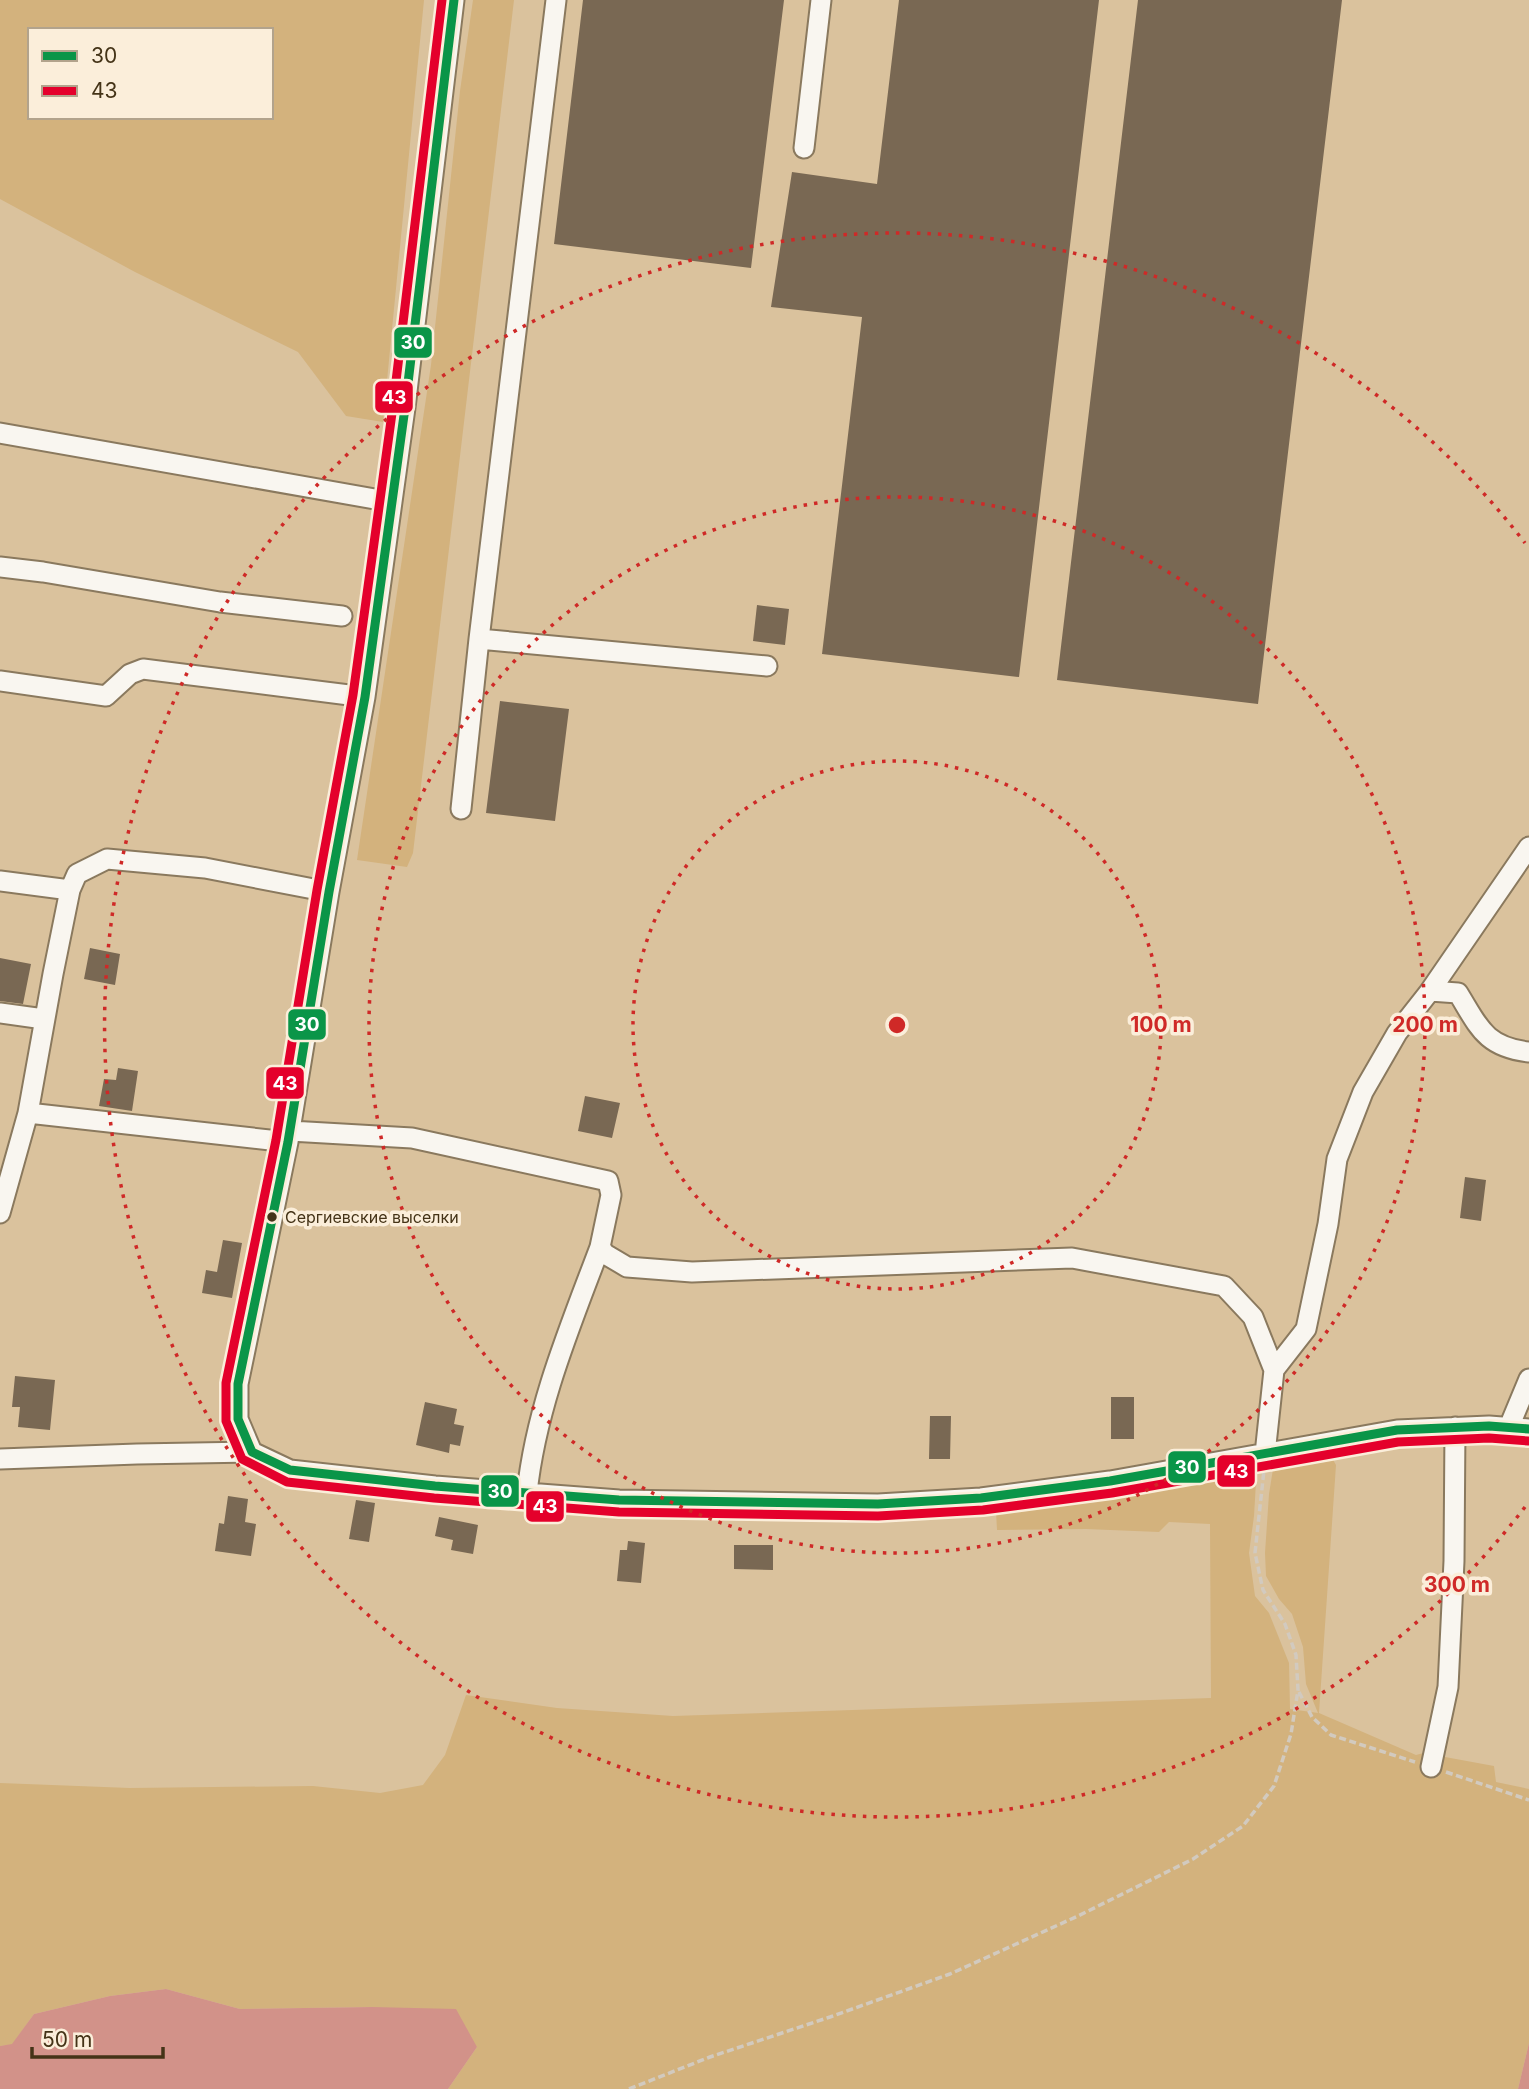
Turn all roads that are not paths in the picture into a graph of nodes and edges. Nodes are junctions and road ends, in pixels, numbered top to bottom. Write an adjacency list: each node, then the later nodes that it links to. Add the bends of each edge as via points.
1 (454, 0): 6 (street)
2 (556, 0): 9 (street)
3 (821, 0): 4 (street)
4 (804, 148)
5 (0, 433): 6 (street)
6 (392, 502): 12 (street)
7 (0, 567): 8 (street)
8 (342, 616)
9 (480, 639): 10 (street); 13 (street)
10 (767, 666)
11 (0, 681): 12 (street, via 106,696 130,674 143,669)
12 (365, 697): 17 (street)
13 (461, 809)
14 (1529, 847): 18 (street)
15 (0, 881): 16 (street)
16 (71, 890): 17 (street, via 77,874 107,859 205,868); 20 (street)
17 (329, 891): 23 (street)
18 (1430, 991): 21 (street, via 1458,993 1489,1040); 26 (street, via 1397,1033 1363,1092 1337,1158 1306,1329)
19 (0, 1013): 20 (street)
20 (44, 1019): 22 (street)
21 (1529, 1052)
22 (28, 1113): 23 (street); 24 (street)
23 (289, 1136): 25 (street, via 412,1138 608,1181 611,1195); 31 (street, via 238,1384 238,1419)
24 (0, 1213)
25 (600, 1247): 26 (street, via 626,1267 692,1272 1072,1258 1224,1286 1253,1317); 34 (street, via 548,1388)
26 (1275, 1370): 32 (street)
27 (1529, 1379): 29 (street)
28 (1455, 1427): 29 (street); 32 (street, via 1397,1430); 35 (street, via 1448,1687)
29 (1509, 1427): 30 (street)
30 (1529, 1429)
31 (252, 1452): 33 (street); 34 (street, via 290,1470)
32 (1265, 1454): 34 (street, via 981,1498 878,1504 619,1500)
33 (0, 1459)
34 (527, 1493)
35 (1432, 1767)

